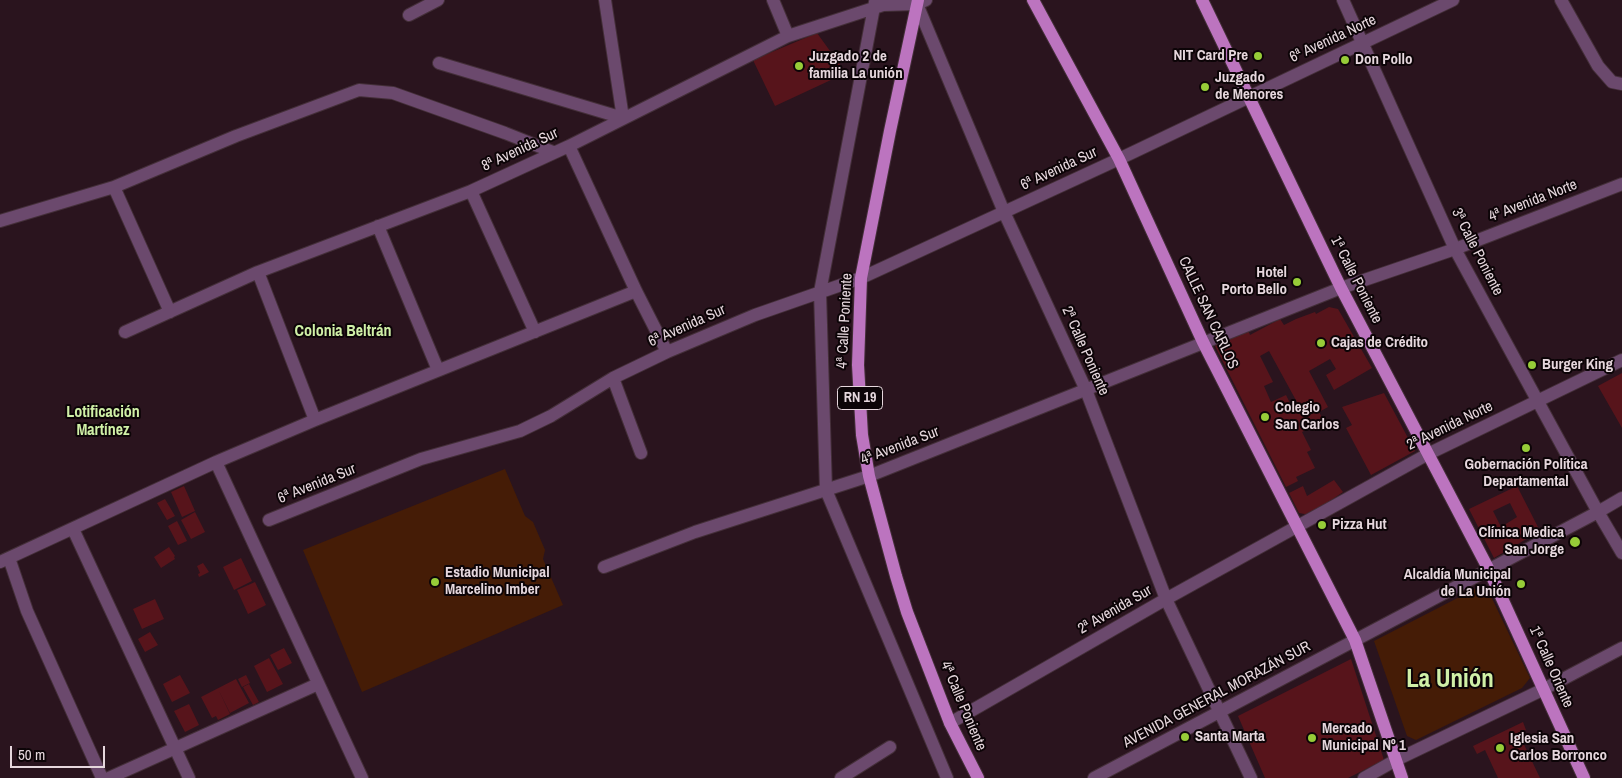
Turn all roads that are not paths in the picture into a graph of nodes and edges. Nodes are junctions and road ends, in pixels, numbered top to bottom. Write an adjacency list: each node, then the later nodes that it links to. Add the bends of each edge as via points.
1 (438, 0): 11 (street)
2 (605, 0): 17 (street)
3 (773, 0): 12 (street)
4 (1033, 0): 20 (main road, CALLE SAN CARLOS)
5 (1202, 0): 16 (main road, 1ª Calle Poniente)
6 (1343, 0): 13 (street, 3ª Calle Poniente)
7 (1453, 0): 13 (street, 6ª Avenida Norte)
8 (1561, 0): 15 (street, via 1598,66 1612,82)
9 (920, 1): 10 (street, 8ª Avenida Sur); 24 (street, 2ª Calle Poniente); 29 (main road, 4ª Calle Poniente / RN 19)
10 (874, 4): 12 (street, 8ª Avenida Sur); 32 (street)
11 (409, 15)
12 (788, 36): 17 (street, 8ª Avenida Sur)
13 (1362, 43): 16 (street, 6ª Avenida Norte); 27 (street, 3ª Calle Poniente)
14 (439, 63): 17 (street)
15 (1622, 84)
16 (1249, 97): 20 (street, 6ª Avenida Norte); 30 (main road, 1ª Calle Poniente)
17 (623, 118): 18 (street, 8ª Avenida Sur)
18 (569, 146): 19 (street, 8ª Avenida Sur); 31 (street)
19 (553, 152): 22 (street, via 393,93 359,90 236,136); 23 (street, 8ª Avenida Sur)
20 (1119, 159): 24 (street, 6ª Avenida Sur); 36 (main road, CALLE SAN CARLOS)
21 (1622, 184): 27 (street, 4ª Avenida Norte)
22 (114, 187): 25 (street); 33 (street)
23 (471, 191): 26 (street, 8ª Avenida Sur); 35 (street)
24 (1004, 212): 29 (street, 6ª Avenida Sur); 41 (street, 2ª Calle Poniente)
25 (0, 221)
26 (378, 226): 28 (street, 8ª Avenida Sur); 39 (street)
27 (1455, 249): 30 (street, 4ª Avenida Norte); 42 (street, 3ª Calle Poniente)
28 (258, 272): 33 (street, 8ª Avenida Sur); 43 (street)
29 (861, 278): 32 (street, 6ª Avenida Sur); 47 (main road, 4ª Calle Poniente / RN 19, via 858,365 862,435)
30 (1341, 288): 36 (street, 4ª Avenida Norte); 45 (main road, 1ª Calle Poniente)
31 (636, 291): 35 (street); 37 (street)
32 (820, 292): 37 (street, 6ª Avenida Sur); 48 (street)
33 (170, 312): 34 (street, 8ª Avenida Sur)
34 (125, 332)
35 (535, 332): 39 (street)
36 (1203, 342): 41 (street, 4ª Avenida Sur); 52 (main road, CALLE SAN CARLOS)
37 (667, 352): 40 (street, 6ª Avenida Sur)
38 (1622, 360): 42 (street, 2ª Avenida Norte)
39 (438, 370): 43 (street)
40 (613, 378): 44 (street); 51 (street, 6ª Avenida Sur, via 552,416 520,431 421,459)
41 (1086, 390): 47 (street, 4ª Avenida Sur); 58 (street, 2ª Calle Poniente)
42 (1538, 401): 45 (street, 2ª Avenida Norte); 50 (street, 3ª Calle Poniente)
43 (315, 420): 46 (street)
44 (641, 453)
45 (1428, 454): 52 (street, 2ª Avenida Norte); 57 (main road, 1ª Calle Poniente)
46 (216, 462): 53 (street); 61 (street)
47 (869, 476): 48 (street, 4ª Avenida Sur); 64 (main road, 4ª Calle Poniente / RN 19, via 907,612)
48 (826, 490): 56 (street, 4ª Avenida Sur, via 695,532); 73 (street)
49 (1622, 498): 50 (street, AVENIDA GENERAL MORAZÁN SUR)
50 (1598, 512): 54 (street, 3ª Calle Poniente); 57 (street, AVENIDA GENERAL MORAZÁN SUR)
51 (269, 520)
52 (1296, 527): 58 (street, 2ª Avenida Sur); 59 (main road, CALLE SAN CARLOS)
53 (73, 529): 55 (street); 66 (street)
54 (1622, 553)
55 (4, 560): 68 (street)
56 (604, 567)
57 (1489, 570): 59 (street, AVENIDA GENERAL MORAZÁN SUR); 62 (main road, 1ª Calle Oriente)
58 (1166, 599): 63 (street, 2ª Calle Poniente); 64 (street, 2ª Avenida Sur)
59 (1355, 640): 63 (street, AVENIDA GENERAL MORAZÁN SUR); 67 (main road, CALLE SAN CARLOS)
60 (1622, 648): 62 (street)
61 (318, 684): 66 (street); 71 (street)
62 (1544, 689): 67 (street); 79 (main road, 1ª Calle Oriente)
63 (1221, 711): 75 (street, AVENIDA GENERAL MORAZÁN SUR); 76 (street, 2ª Calle Poniente)
64 (950, 723): 74 (main road, 4ª Calle Poniente / RN 19)
65 (890, 746): 72 (street)
66 (176, 748): 69 (street); 70 (street)
67 (1396, 760): 77 (street); 78 (main road, CALLE SAN CARLOS)
68 (102, 778)
69 (109, 778)
70 (189, 778)
71 (362, 778)
72 (840, 778)
73 (947, 778)
74 (978, 778)
75 (1094, 778)
76 (1251, 778)
77 (1364, 778)
78 (1402, 778)
79 (1584, 778)

